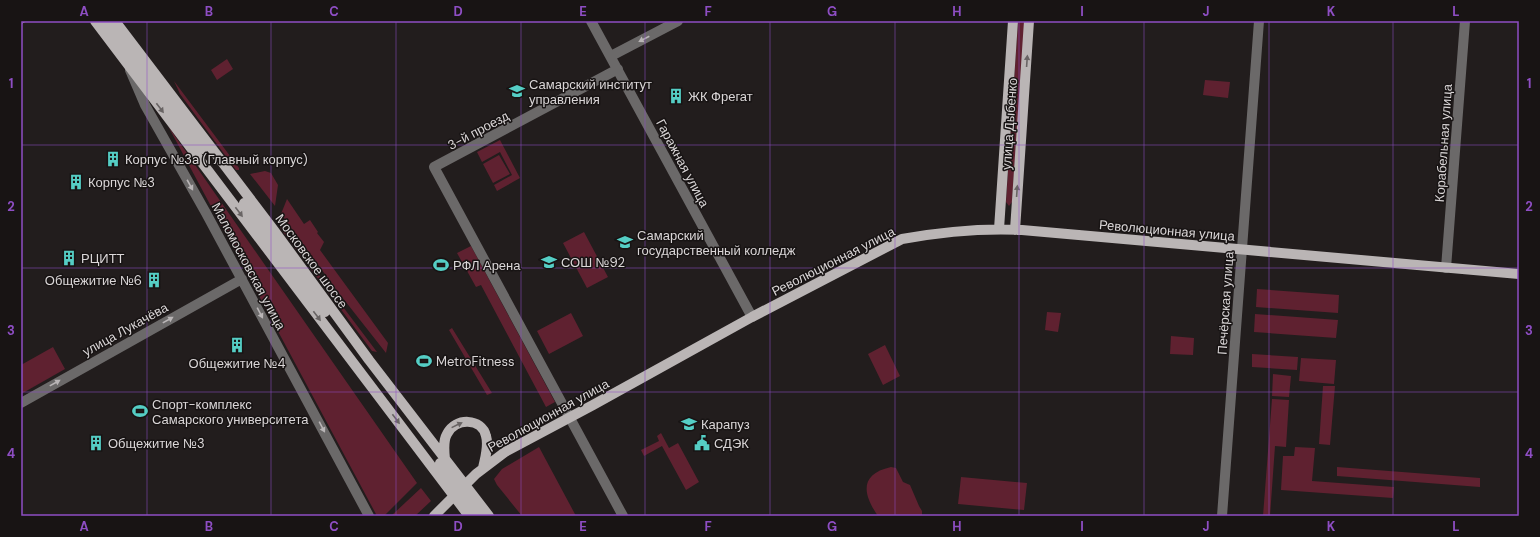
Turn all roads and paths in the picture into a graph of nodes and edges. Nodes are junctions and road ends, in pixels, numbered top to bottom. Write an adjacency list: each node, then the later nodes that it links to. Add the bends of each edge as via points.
1 (95, 21): 10 (main road, Московское шоссе)
2 (591, 21): 9 (street, Гаражная улица)
3 (678, 21): 9 (street, one-way to 9)
4 (1013, 21): 12 (main road, улица Дыбенко)
5 (1029, 21): 13 (main road, улица Дыбенко, one-way to 5)
6 (1259, 21): 14 (street, Печёрская улица)
7 (1465, 21): 15 (street, Корабельная улица)
8 (111, 23): 10 (street, Маломосковская улица); 21 (main road, Московское шоссе, via 273,229); 23 (main road, Московское шоссе, via 361,361)
9 (610, 56): 11 (street, Гаражная улица)
10 (127, 64): 17 (street, Маломосковская улица, one-way to 17, via 145,105); 24 (main road, Московское шоссе, one-way to 24)
11 (618, 69): 18 (street, Гаражная улица); 20 (street, 3-й проезд, via 434,167)
12 (999, 229): 13 (main road, Революционная улица); 18 (main road, Революционная улица, via 902,239)
13 (1015, 230): 14 (main road, Революционная улица)
14 (1242, 250): 15 (main road, Революционная улица); 30 (street, Печёрская улица)
15 (1446, 268): 16 (main road, Революционная улица)
16 (1519, 274)
17 (242, 278): 19 (street, улица Лукачёва, one-way to 17); 26 (street, Маломосковская улица, one-way to 26)
18 (752, 317): 20 (main road, Революционная улица)
19 (21, 403)
20 (569, 417): 22 (main road, Революционная улица, via 505,452); 29 (street)
21 (445, 458): 22 (main road, one-way to 22, via 444,442 449,431 456,424 471,422 478,425 486,436 486,454); 23 (main road); 24 (main road, Московское шоссе)
22 (482, 468): 24 (main road, Революционная улица)
23 (445, 470): 24 (main road, Московское шоссе)
24 (460, 490): 25 (main road, Московское шоссе); 27 (main road, Революционная улица); 28 (main road, Московское шоссе)
25 (475, 515)
26 (369, 516)
27 (435, 516)
28 (489, 516)
29 (623, 516)
30 (1222, 516)

